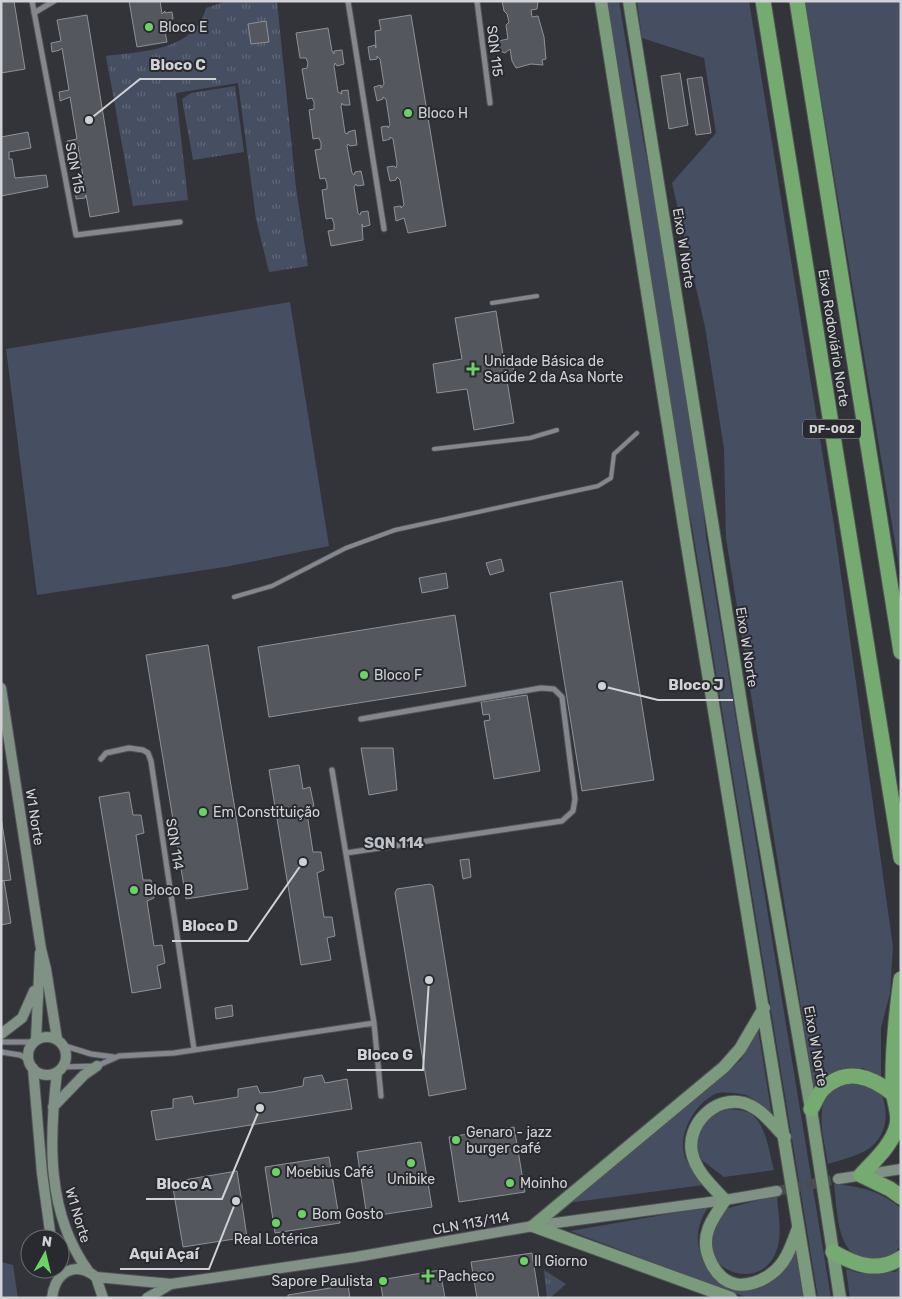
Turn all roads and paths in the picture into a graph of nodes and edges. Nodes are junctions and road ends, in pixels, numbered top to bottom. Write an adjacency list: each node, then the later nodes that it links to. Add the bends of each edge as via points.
1 (32, 1): 9 (street, SQN 115)
2 (54, 1): 9 (street)
3 (348, 1): 12 (street)
4 (477, 1): 10 (street, SQN 115)
5 (601, 1): 29 (main road)
6 (629, 1): 44 (main road, Eixo W Norte, via 747,741)
7 (763, 1): 25 (highway, Eixo Rodoviário Norte / DF-002)
8 (796, 1): 19 (highway, Eixo Rodoviário Norte / DF-002)
9 (34, 12): 11 (street, SQN 115, via 76,235)
10 (490, 104)
11 (180, 222)
12 (384, 229)
13 (537, 296): 14 (lane)
14 (492, 304)
15 (557, 430): 17 (lane, via 530,438)
16 (637, 433): 18 (lane, via 614,454 611,478 598,486 394,530 346,548 272,586)
17 (434, 449)
18 (234, 597)
19 (901, 652)
20 (1, 688): 26 (street, W1 Norte)
21 (361, 719): 24 (street, via 541,688 554,689 562,697 575,799 573,811 562,821)
22 (102, 759): 35 (street, SQN 114, via 106,753 136,748 143,750 151,761)
23 (332, 770): 24 (street)
24 (346, 853): 30 (street)
25 (901, 858)
26 (41, 949): 28 (street, W1 Norte); 34 (street, W1 Norte)
27 (901, 979): 41 (highway, via 892,1054)
28 (37, 982): 31 (street, via 22,1018); 32 (street, W1 Norte)
29 (764, 1008): 45 (main road); 52 (main road, via 740,1049 724,1067)
30 (374, 1023): 35 (street); 42 (street)
31 (1, 1034)
32 (35, 1041): 33 (street); 34 (street, via 43,1037); 38 (street, via 29,1050)
33 (1, 1042)
34 (60, 1042): 37 (street, via 91,1054); 40 (street, via 65,1059)
35 (194, 1048): 37 (street, via 174,1053)
36 (1, 1052): 38 (street, via 20,1055)
37 (114, 1057): 39 (street)
38 (31, 1064): 40 (street, via 40,1073 50,1074); 54 (street, W1 Norte)
39 (97, 1066): 40 (street); 43 (street)
40 (59, 1069): 43 (street, W1 Norte)
41 (893, 1094): 44 (highway, via 878,1082 853,1075 838,1079 823,1090); 47 (highway, via 898,1115 894,1135)
42 (381, 1096)
43 (53, 1107): 57 (street, W1 Norte, via 52,1172 56,1196 75,1254)
44 (812, 1109): 55 (main road, Eixo W Norte)
45 (785, 1137): 51 (main road, via 758,1110 744,1103 731,1101 707,1112 691,1137 692,1153 703,1176); 53 (main road)
46 (901, 1169): 47 (street)
47 (861, 1175): 48 (street); 50 (highway)
48 (838, 1179)
49 (777, 1191): 51 (street, CLN 113/114)
50 (901, 1197)
51 (725, 1200): 52 (street, CLN 113/114); 53 (main road, via 707,1231 707,1253 727,1281 736,1284 759,1281 772,1274 791,1248)
52 (533, 1226): 59 (street, CLN 113/114, via 356,1257); 63 (main road)
53 (798, 1226): 64 (main road)
54 (50, 1229)
55 (833, 1252): 56 (highway, via 864,1266 889,1265); 65 (main road, Eixo W Norte)
56 (901, 1258)
57 (93, 1275): 58 (street, CLN 113/114, via 81,1269 69,1270); 59 (street, CLN 113/114); 61 (street, W1 Norte)
58 (56, 1281): 60 (street)
59 (171, 1284): 62 (street, CLN 113/114)
60 (52, 1298)
61 (103, 1298)
62 (147, 1298)
63 (731, 1298)
64 (810, 1298)
65 (840, 1298)

